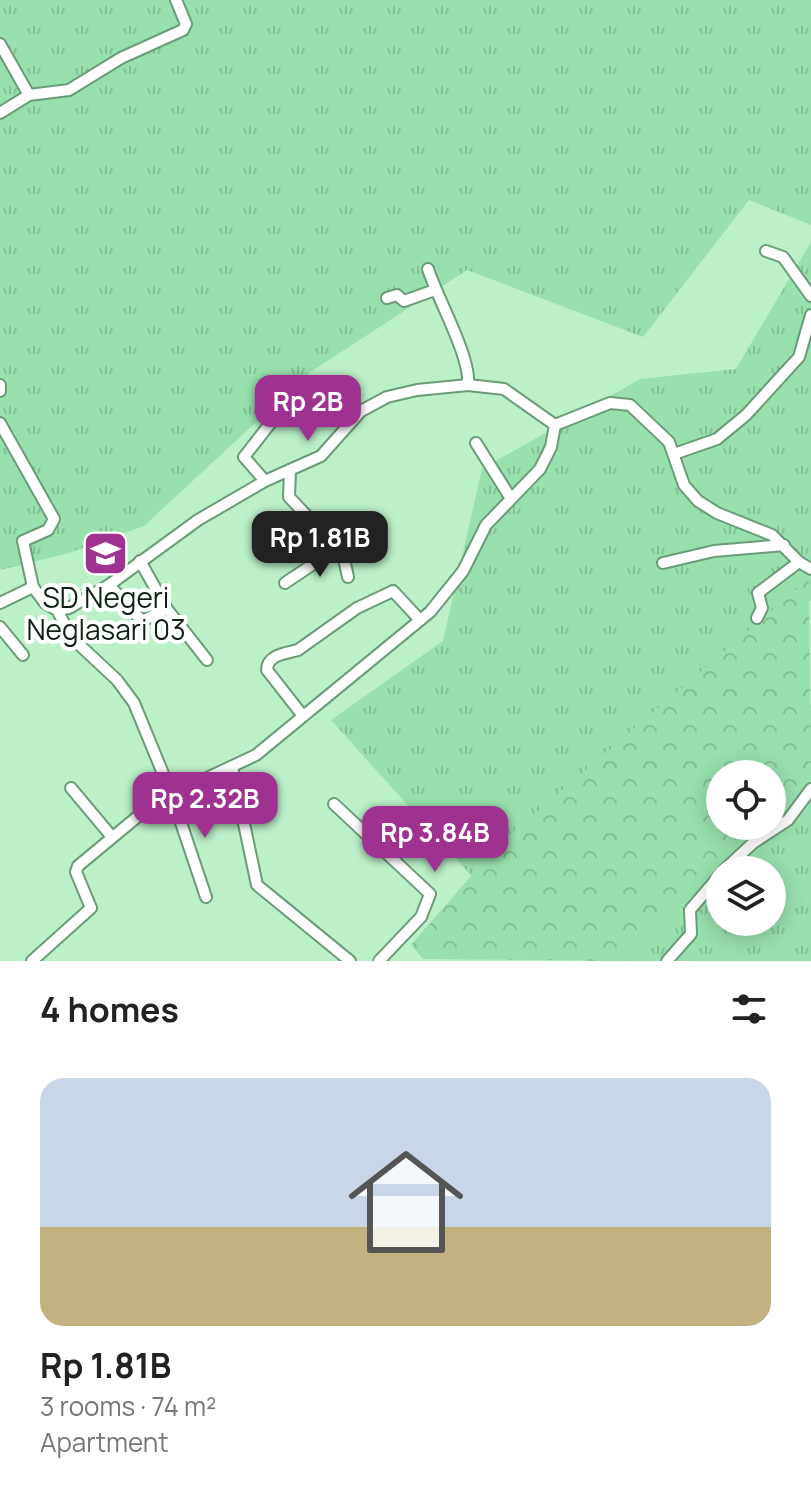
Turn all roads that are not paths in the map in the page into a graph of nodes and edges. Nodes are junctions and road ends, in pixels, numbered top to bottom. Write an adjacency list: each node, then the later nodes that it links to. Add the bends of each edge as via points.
1 (176, 0): 3 (street, via 186,24 183,30 121,58 69,90)
2 (0, 44): 3 (street)
3 (29, 95): 4 (street)
4 (0, 113)
5 (766, 251): 8 (street, via 783,257)
6 (428, 269): 7 (street)
7 (435, 290): 9 (street, via 404,301 397,295); 11 (street, via 465,355)
8 (811, 296)
9 (387, 298)
10 (811, 315): 16 (street, via 799,357 746,415 717,439)
11 (468, 385): 14 (street, via 511,391); 17 (street, via 407,391 376,402 361,411 321,456)
12 (294, 393): 18 (street, via 244,457)
13 (0, 423): 29 (street, via 54,519 48,530 23,541)
14 (555, 425): 16 (street, via 606,404 625,403 660,430); 19 (street, via 540,469)
15 (476, 443): 19 (street)
16 (674, 454): 20 (street, via 684,485 698,501)
17 (290, 470): 18 (street); 21 (street, via 289,497)
18 (265, 481): 22 (street)
19 (510, 497): 34 (street, via 481,531 453,585)
20 (784, 545): 23 (street); 24 (street, via 714,551)
21 (337, 548): 26 (street); 27 (street)
22 (140, 561): 28 (street); 31 (street)
23 (799, 562): 25 (street); 33 (street, via 758,593 762,608)
24 (663, 563)
25 (811, 569)
26 (348, 577)
27 (285, 583)
28 (109, 585): 31 (street, via 142,621); 32 (street)
29 (33, 587): 30 (street); 32 (street)
30 (0, 603)
31 (167, 609): 37 (street)
32 (57, 610): 42 (street, via 72,638 134,703)
33 (757, 618)
34 (420, 620): 38 (street); 38 (street, via 393,591 269,663 267,670)
35 (0, 627): 36 (street)
36 (23, 655)
37 (207, 660)
38 (303, 716): 39 (street, via 256,755)
39 (232, 767): 42 (street); 49 (street, via 252,877)
40 (71, 788): 44 (street)
41 (811, 789): 45 (street, via 788,820)
42 (171, 793): 44 (street); 47 (street)
43 (334, 804): 50 (street, via 430,894 421,917)
44 (112, 837): 48 (street, via 76,869 91,908)
45 (739, 856)
46 (706, 891): 51 (street, via 690,910 691,934)
47 (206, 897)
48 (32, 961)
49 (350, 961)
50 (379, 961)
51 (667, 961)

